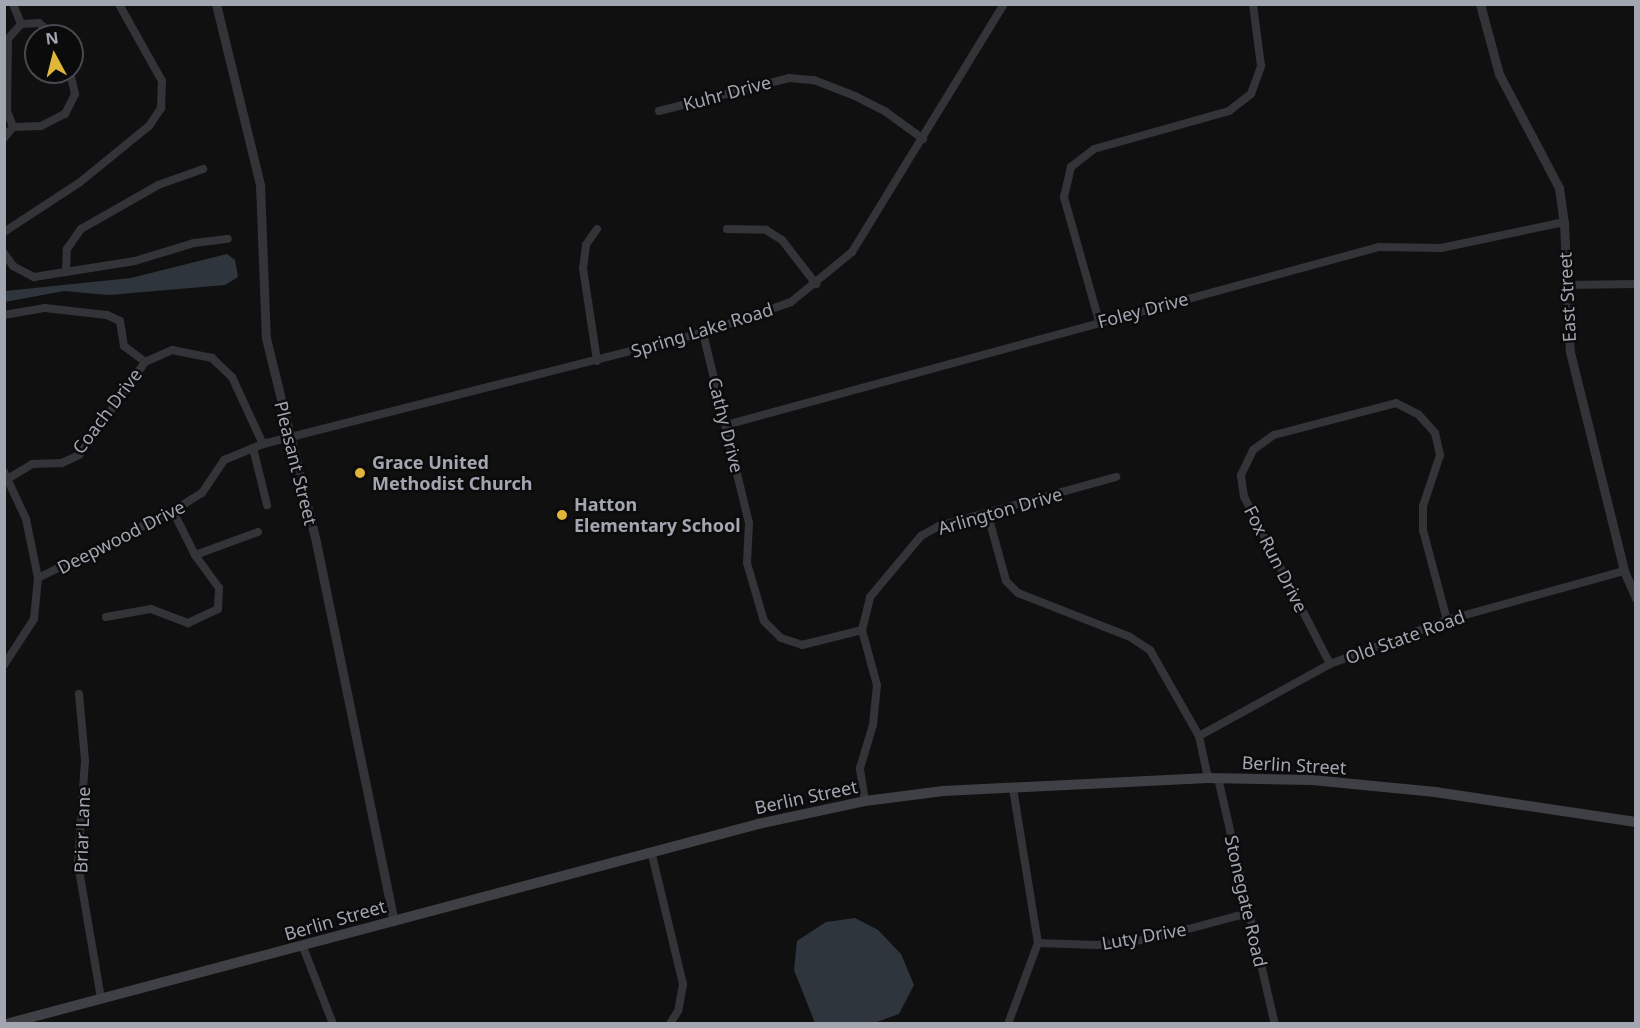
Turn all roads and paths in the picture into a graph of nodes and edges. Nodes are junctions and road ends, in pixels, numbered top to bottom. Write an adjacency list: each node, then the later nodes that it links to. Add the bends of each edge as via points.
1 (13, 4): 7 (street)
2 (119, 4): 18 (street, via 162,81 161,108 149,126 79,183)
3 (216, 4): 31 (street, Pleasant Street, via 260,185 266,338)
4 (1004, 4): 13 (street, Spring Lake Road)
5 (1253, 4): 26 (street, via 1261,66 1251,94 1229,111 1094,148 1071,167 1064,197)
6 (1480, 4): 15 (street, East Street, via 1499,74 1558,188)
7 (21, 24): 8 (street); 11 (street, via 8,39 7,111)
8 (40, 24)
9 (73, 84): 11 (street, via 75,94 65,114 41,126)
10 (659, 111): 13 (street, Kuhr Drive, via 789,78 814,80 886,112)
11 (13, 127): 12 (street)
12 (4, 138)
13 (923, 139): 22 (street, Spring Lake Road, via 852,252)
14 (203, 169): 21 (street, via 158,185 81,229 67,249)
15 (1564, 222): 24 (street, East Street); 26 (street, Foley Drive, via 1441,248 1379,247)
16 (597, 229): 28 (street, via 586,246 583,268)
17 (727, 229): 22 (street, via 766,230 782,240)
18 (4, 232)
19 (228, 239): 21 (street)
20 (4, 253): 21 (street, via 13,266 34,277)
21 (66, 272)
22 (816, 284): 27 (street, Spring Lake Road, via 791,302)
23 (1635, 284): 24 (street)
24 (1566, 285): 41 (street, East Street, via 1570,352)
25 (4, 315): 29 (street, via 45,308 107,315 120,321 123,346)
26 (1099, 321): 30 (street, Foley Drive)
27 (703, 333): 28 (street, Spring Lake Road); 30 (street, Cathy Drive)
28 (597, 361): 31 (street, Spring Lake Road)
29 (145, 362): 32 (street, Coach Drive, via 172,350 212,358 232,377); 34 (street, Coach Drive, via 79,455 62,463 32,464)
30 (726, 425): 46 (street, Cathy Drive, via 749,523 747,563 764,621 781,638 802,645)
31 (289, 437): 32 (street, Deepwood Drive); 57 (street, Pleasant Street, via 316,542)
32 (263, 444): 33 (street, Deepwood Drive)
33 (252, 448): 36 (street); 37 (street, Deepwood Drive, via 224,460 202,493)
34 (7, 475): 42 (street, via 26,519)
35 (1116, 477): 38 (street, Arlington Drive)
36 (267, 505)
37 (173, 511): 40 (street); 42 (street, Deepwood Drive)
38 (988, 515): 46 (street, Arlington Drive, via 939,526 921,536 870,597); 50 (street, Stonegate Road, via 1006,581 1018,593 1130,637 1150,650)
39 (258, 532): 40 (street)
40 (195, 555): 44 (street, via 219,588 218,609 188,623 151,609)
41 (1624, 571): 43 (street, East Street); 45 (street, Old State Road)
42 (38, 578): 48 (street, via 34,620)
43 (1635, 598)
44 (106, 617)
45 (1447, 620): 47 (street, Old State Road); 47 (street, Fox Run Drive, via 1423,530 1423,506 1440,455 1435,434 1418,414 1396,403 1274,435 1253,450 1241,475 1244,497)
46 (862, 630): 53 (street, Arlington Drive, via 877,685 873,725 860,768)
47 (1330, 664): 50 (street, Old State Road)
48 (4, 665)
49 (79, 694): 60 (street, Briar Lane, via 85,760 78,864)
50 (1198, 735): 51 (street, Stonegate Road)
51 (1213, 778): 52 (main road, Berlin Street); 54 (main road, Berlin Street, via 1312,780 1435,792); 56 (street, Stonegate Road)
52 (1013, 789): 53 (main road, Berlin Street, via 943,791); 58 (street)
53 (865, 801): 55 (main road, Berlin Street, via 758,824)
54 (1635, 822)
55 (652, 855): 57 (main road, Berlin Street); 63 (street, via 683,984 678,1011)
56 (1248, 913): 58 (street, Luty Drive, via 1151,939 1097,945); 65 (street, Stonegate Road)
57 (394, 921): 59 (main road, Berlin Street)
58 (1038, 943): 64 (street)
59 (303, 947): 60 (main road, Berlin Street); 62 (street)
60 (101, 999): 61 (main road, Berlin Street)
61 (6, 1023)
62 (333, 1023)
63 (670, 1023)
64 (1008, 1023)
65 (1275, 1023)

